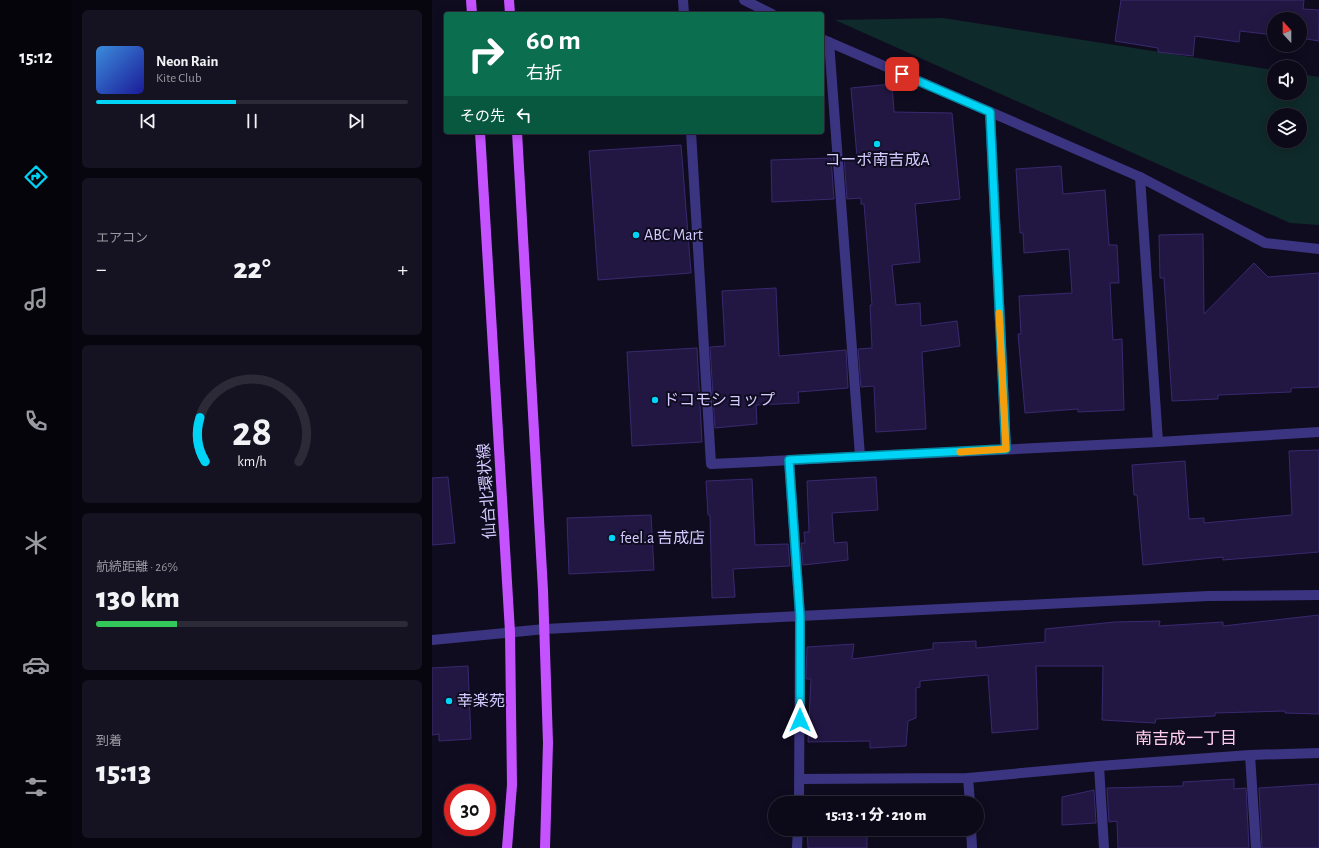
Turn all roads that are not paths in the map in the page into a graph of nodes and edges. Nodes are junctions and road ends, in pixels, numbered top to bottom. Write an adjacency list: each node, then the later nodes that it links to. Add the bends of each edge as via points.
1 (472, 0): 5 (main road)
2 (509, 0): 6 (main road)
3 (683, 0): 7 (street)
4 (744, 0): 8 (street)
5 (472, 12)
6 (510, 12)
7 (684, 12)
8 (768, 12)
9 (825, 41): 10 (street); 19 (street)
10 (990, 112): 14 (street); 18 (street)
11 (480, 134): 24 (main road, 仙台北環状線)
12 (517, 134): 23 (main road)
13 (691, 134): 20 (street, via 711,464)
14 (1140, 177): 15 (street, via 1265,243); 17 (street)
15 (1319, 249)
16 (1319, 432): 17 (street)
17 (1158, 442): 18 (street)
18 (1006, 449): 19 (street)
19 (860, 456): 20 (street)
20 (789, 460): 22 (street)
21 (1319, 595): 22 (street, via 1208,596)
22 (800, 616): 23 (street); 30 (street)
23 (544, 630): 24 (street); 36 (main road, via 548,743)
24 (510, 632): 25 (street); 35 (main road, 仙台北環状線, via 512,785)
25 (432, 640)
26 (1319, 753): 27 (street)
27 (1250, 756): 28 (street); 40 (street)
28 (1099, 766): 29 (street); 39 (street)
29 (968, 778): 30 (street); 32 (street)
30 (800, 779): 31 (street)
31 (799, 796)
32 (969, 796)
33 (798, 836): 37 (street)
34 (971, 836): 38 (street)
35 (507, 848)
36 (545, 848)
37 (797, 848)
38 (972, 848)
39 (1104, 848)
40 (1256, 848)

